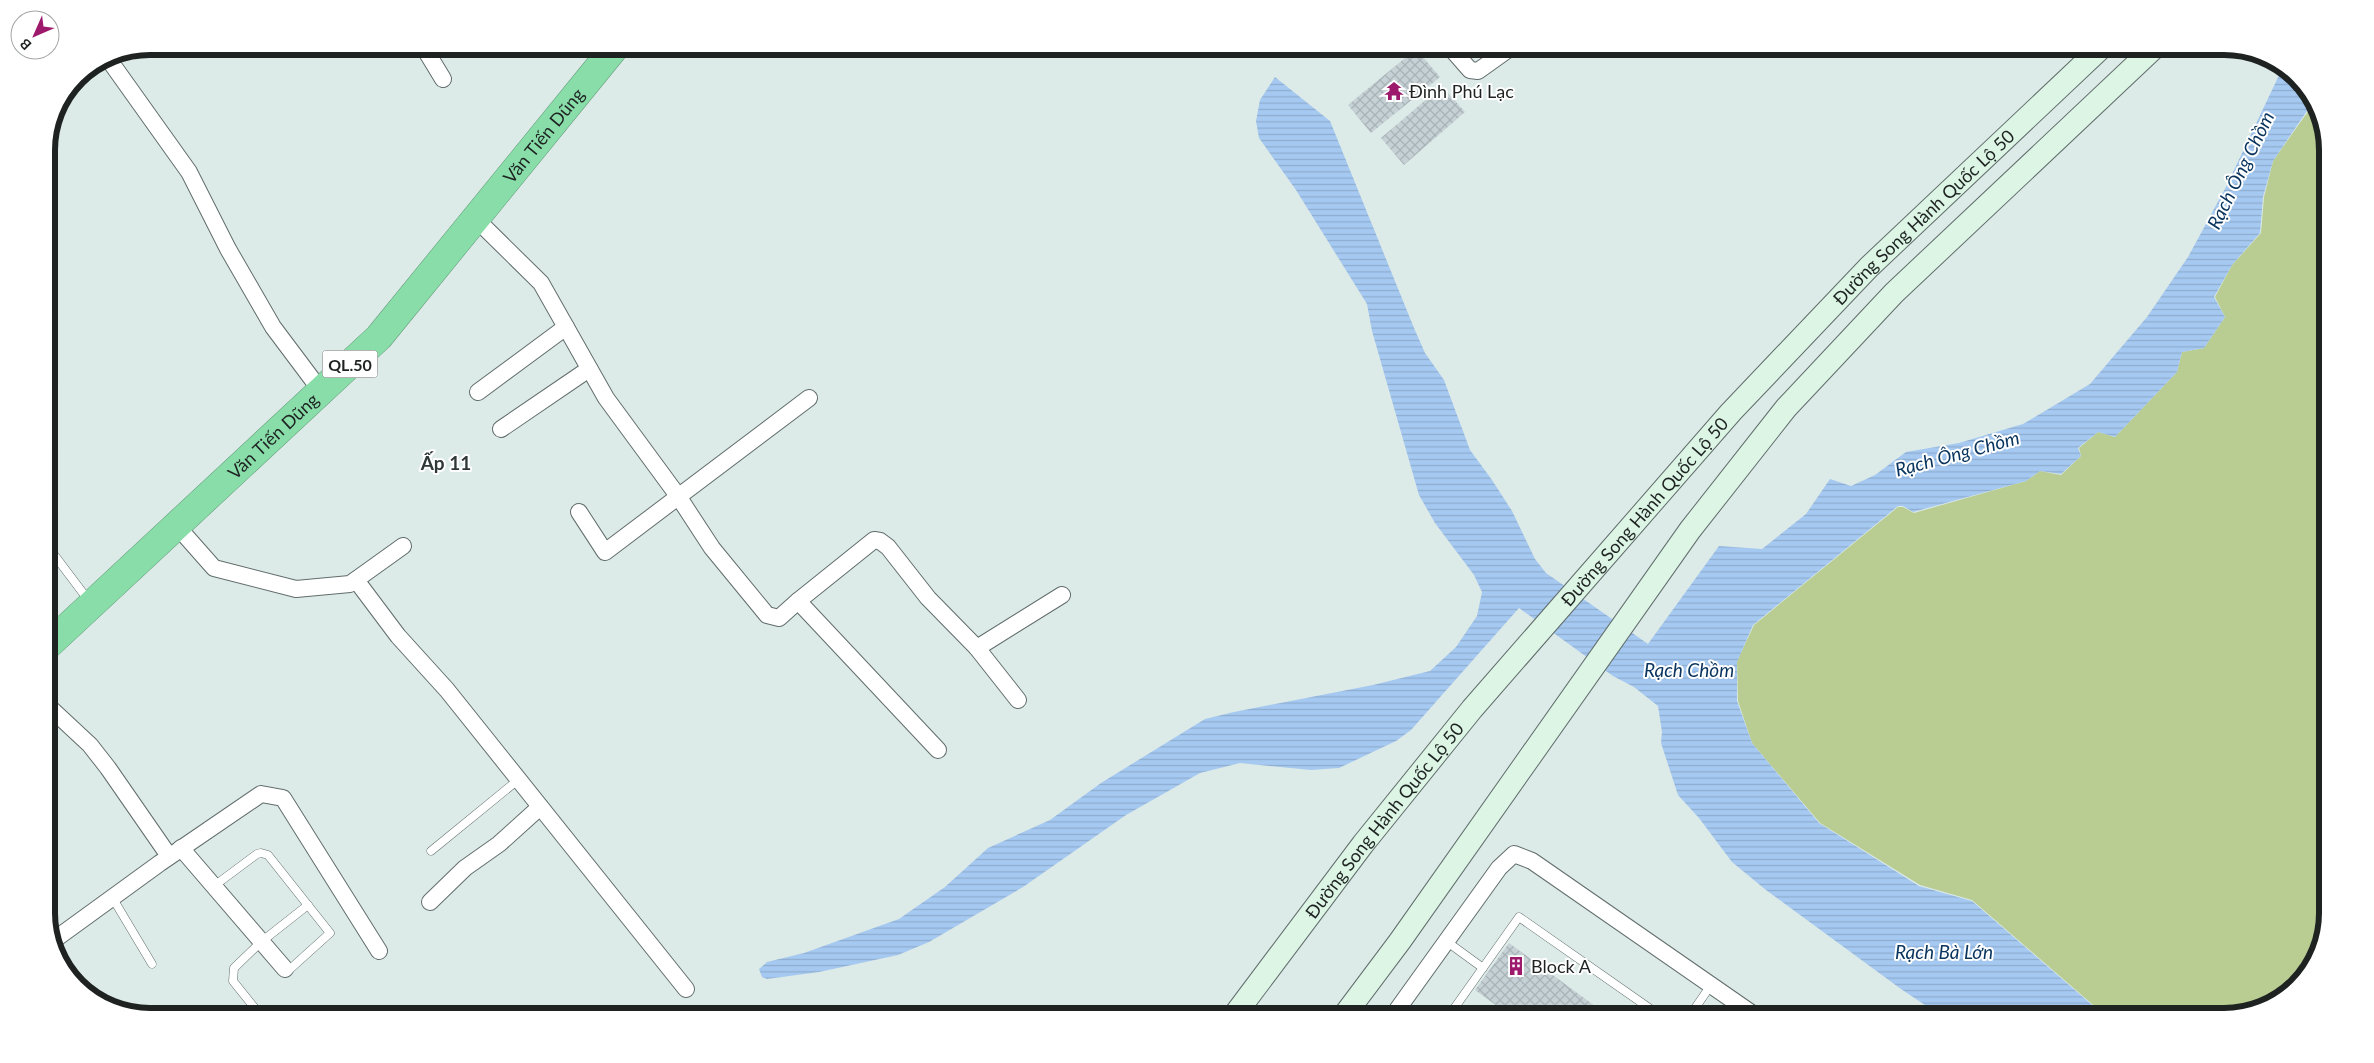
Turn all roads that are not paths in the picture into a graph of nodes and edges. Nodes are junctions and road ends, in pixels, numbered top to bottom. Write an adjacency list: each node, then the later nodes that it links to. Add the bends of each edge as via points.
1 (428, 55): 8 (street)
2 (601, 55): 9 (highway, Văn Tiến Dũng / QL.50)
3 (1457, 55): 4 (street, via 1470,70 1478,71)
4 (1500, 55)
5 (2093, 55): 48 (main road, Đường Song Hành Quốc Lộ 50, via 1869,267 1731,412 1532,639 1363,844)
6 (2146, 55): 49 (main road, Đường Song Hành Quốc Lộ 50, via 1894,293 1821,369 1721,489)
7 (112, 63): 12 (street, via 189,172 273,327)
8 (443, 79)
9 (476, 218): 10 (street, via 542,282); 12 (highway, Văn Tiến Dũng / QL.50, via 379,337)
10 (566, 327): 11 (street); 13 (street)
11 (589, 369): 15 (street); 16 (street, via 606,398)
12 (321, 391): 18 (highway, Văn Tiến Dũng / QL.50)
13 (478, 392)
14 (809, 398): 16 (street)
15 (501, 429)
16 (678, 496): 17 (street, via 605,552); 23 (street, via 712,548 767,615 779,618)
17 (579, 512)
18 (176, 525): 21 (street, via 214,568 296,589 350,584); 24 (highway, Văn Tiến Dũng / QL.50)
19 (403, 546): 21 (street)
20 (55, 556): 24 (lane)
21 (356, 580): 30 (street, via 398,636 447,690)
22 (1062, 594): 26 (street)
23 (798, 601): 26 (street, via 874,540 880,541 928,598); 29 (street)
24 (91, 605): 25 (highway, Văn Tiến Dũng / QL.50)
25 (55, 639)
26 (977, 648): 27 (street)
27 (1018, 700)
28 (55, 712): 33 (street, via 90,745)
29 (938, 750)
30 (518, 780): 31 (street); 32 (lane)
31 (540, 807): 36 (street, via 499,844 465,868); 46 (street)
32 (431, 851)
33 (175, 852): 34 (street); 35 (street); 41 (street, via 261,794 283,798)
34 (214, 886): 37 (lane, via 257,854 265,853); 39 (street)
35 (112, 897): 38 (street); 42 (lane)
36 (430, 902)
37 (308, 906): 39 (lane); 44 (lane, via 330,933 289,970)
38 (58, 937)
39 (261, 942): 44 (street); 47 (lane, via 234,968 232,975 233,981)
40 (1446, 942): 43 (lane); 45 (street, via 1499,868 1514,854 1532,861); 50 (street)
41 (379, 951)
42 (152, 964)
43 (1482, 968): 51 (lane); 52 (lane, via 1519,917)
44 (285, 969)
45 (1711, 985): 53 (lane); 54 (street)
46 (686, 989)
47 (255, 1008)
48 (1240, 1008)
49 (1350, 1008)
50 (1398, 1008)
51 (1454, 1008)
52 (1649, 1008)
53 (1695, 1008)
54 (1744, 1008)

